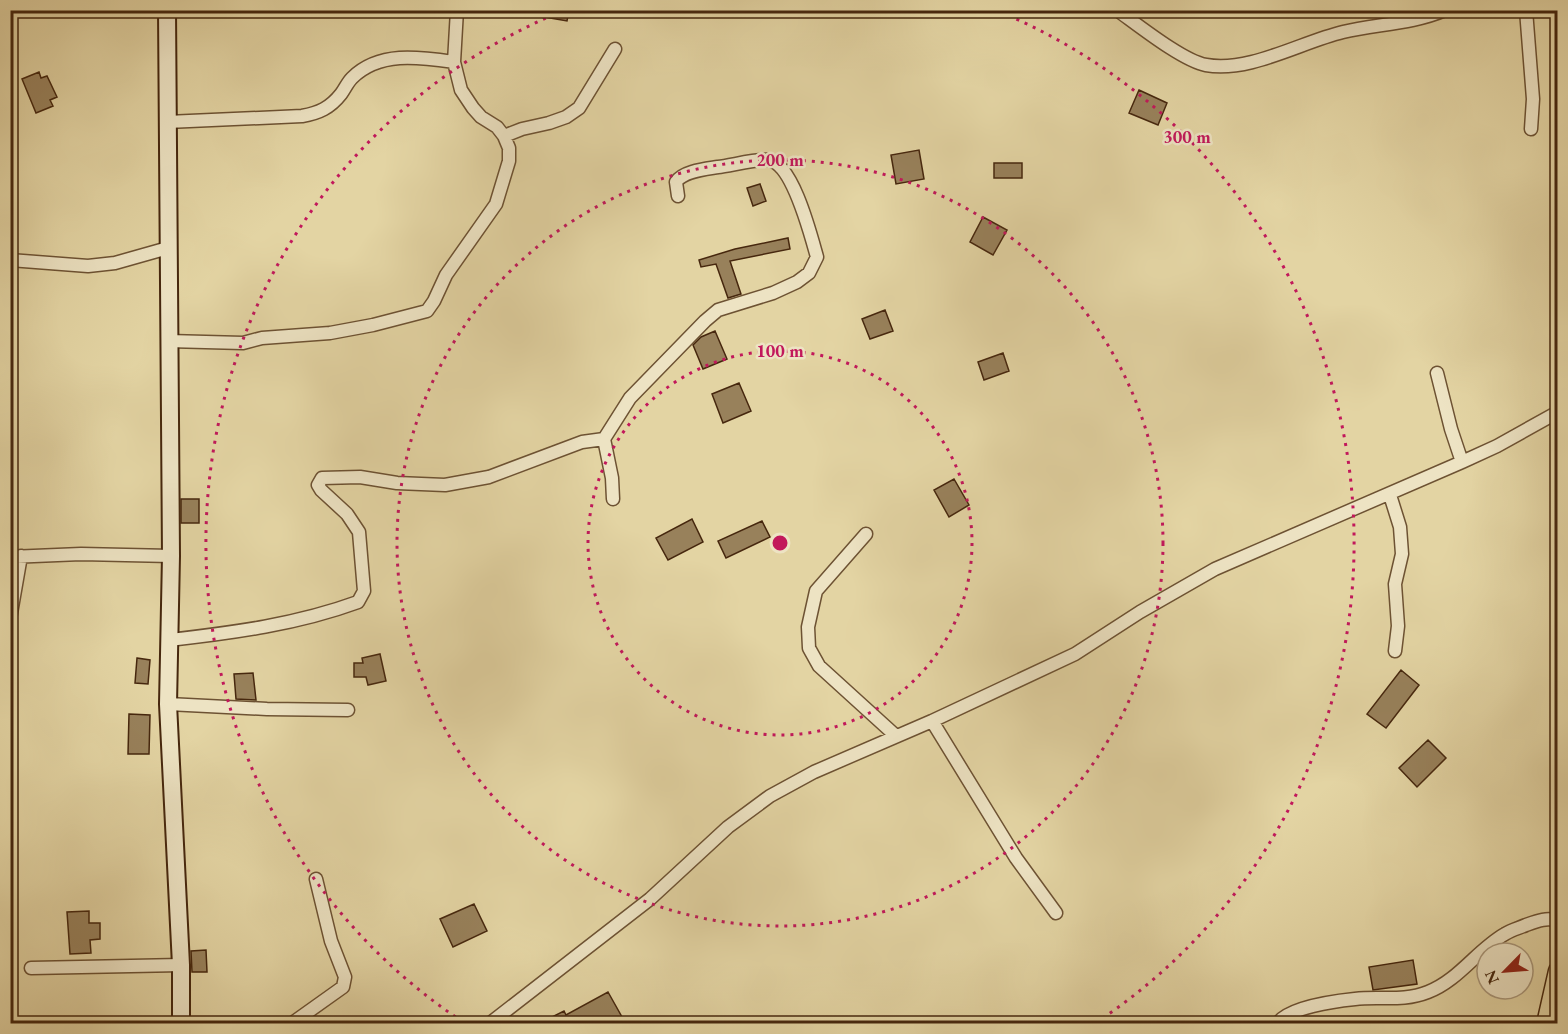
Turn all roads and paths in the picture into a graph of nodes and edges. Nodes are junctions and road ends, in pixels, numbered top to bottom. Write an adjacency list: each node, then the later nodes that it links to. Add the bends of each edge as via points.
1 (167, 10): 8 (main road)
2 (458, 10): 7 (street)
3 (1117, 10): 4 (street, via 1190,61 1206,66 1253,61 1327,36 1406,22)
4 (1445, 10)
5 (1526, 10): 9 (street, via 1533,99)
6 (615, 49): 10 (street, via 579,108 566,117)
7 (454, 62): 8 (street, via 424,57 381,61 358,73 332,105 319,113); 10 (street, via 461,90 473,108)
8 (167, 122): 12 (main road)
9 (1531, 129)
10 (504, 136): 14 (street, via 509,161 496,204 446,275 427,311 330,333 262,338 243,344)
11 (678, 196): 17 (street, via 676,182 687,174 769,160 782,167 789,179 817,257 809,273 797,282 718,310 705,321 630,398)
12 (168, 248): 13 (street, via 88,266); 14 (main road)
13 (10, 260)
14 (168, 341): 22 (main road)
15 (1437, 373): 18 (street)
16 (1557, 412): 18 (street)
17 (604, 439): 20 (street); 25 (street, via 582,442 489,477 444,485 360,477 322,478 318,485 321,490 347,514 358,532 364,591 358,602 286,622)
18 (1462, 462): 19 (street)
19 (1390, 495): 26 (street, via 1400,527 1402,554 1395,584); 29 (street, via 1215,569 1075,654)
20 (613, 499)
21 (866, 534): 30 (street, via 816,591 808,627 809,648 819,666)
22 (171, 556): 23 (street); 25 (main road)
23 (16, 557): 24 (street)
24 (10, 619)
25 (169, 640): 27 (main road)
26 (1395, 651)
27 (168, 704): 28 (street); 34 (main road)
28 (348, 710)
29 (932, 721): 30 (street); 32 (street, via 1016,858)
30 (896, 736): 39 (street, via 770,796 728,827 650,899)
31 (316, 879): 38 (street, via 331,941 345,977 343,987)
32 (1056, 913)
33 (1557, 921): 40 (street, via 1539,920 1504,934 1449,981 1422,994 1404,999 1356,999 1302,1009)
34 (181, 965): 35 (street); 37 (main road)
35 (31, 968)
36 (1557, 971): 41 (main road)
37 (181, 1023)
38 (291, 1023)
39 (489, 1023)
40 (1277, 1023)
41 (1546, 1023)

